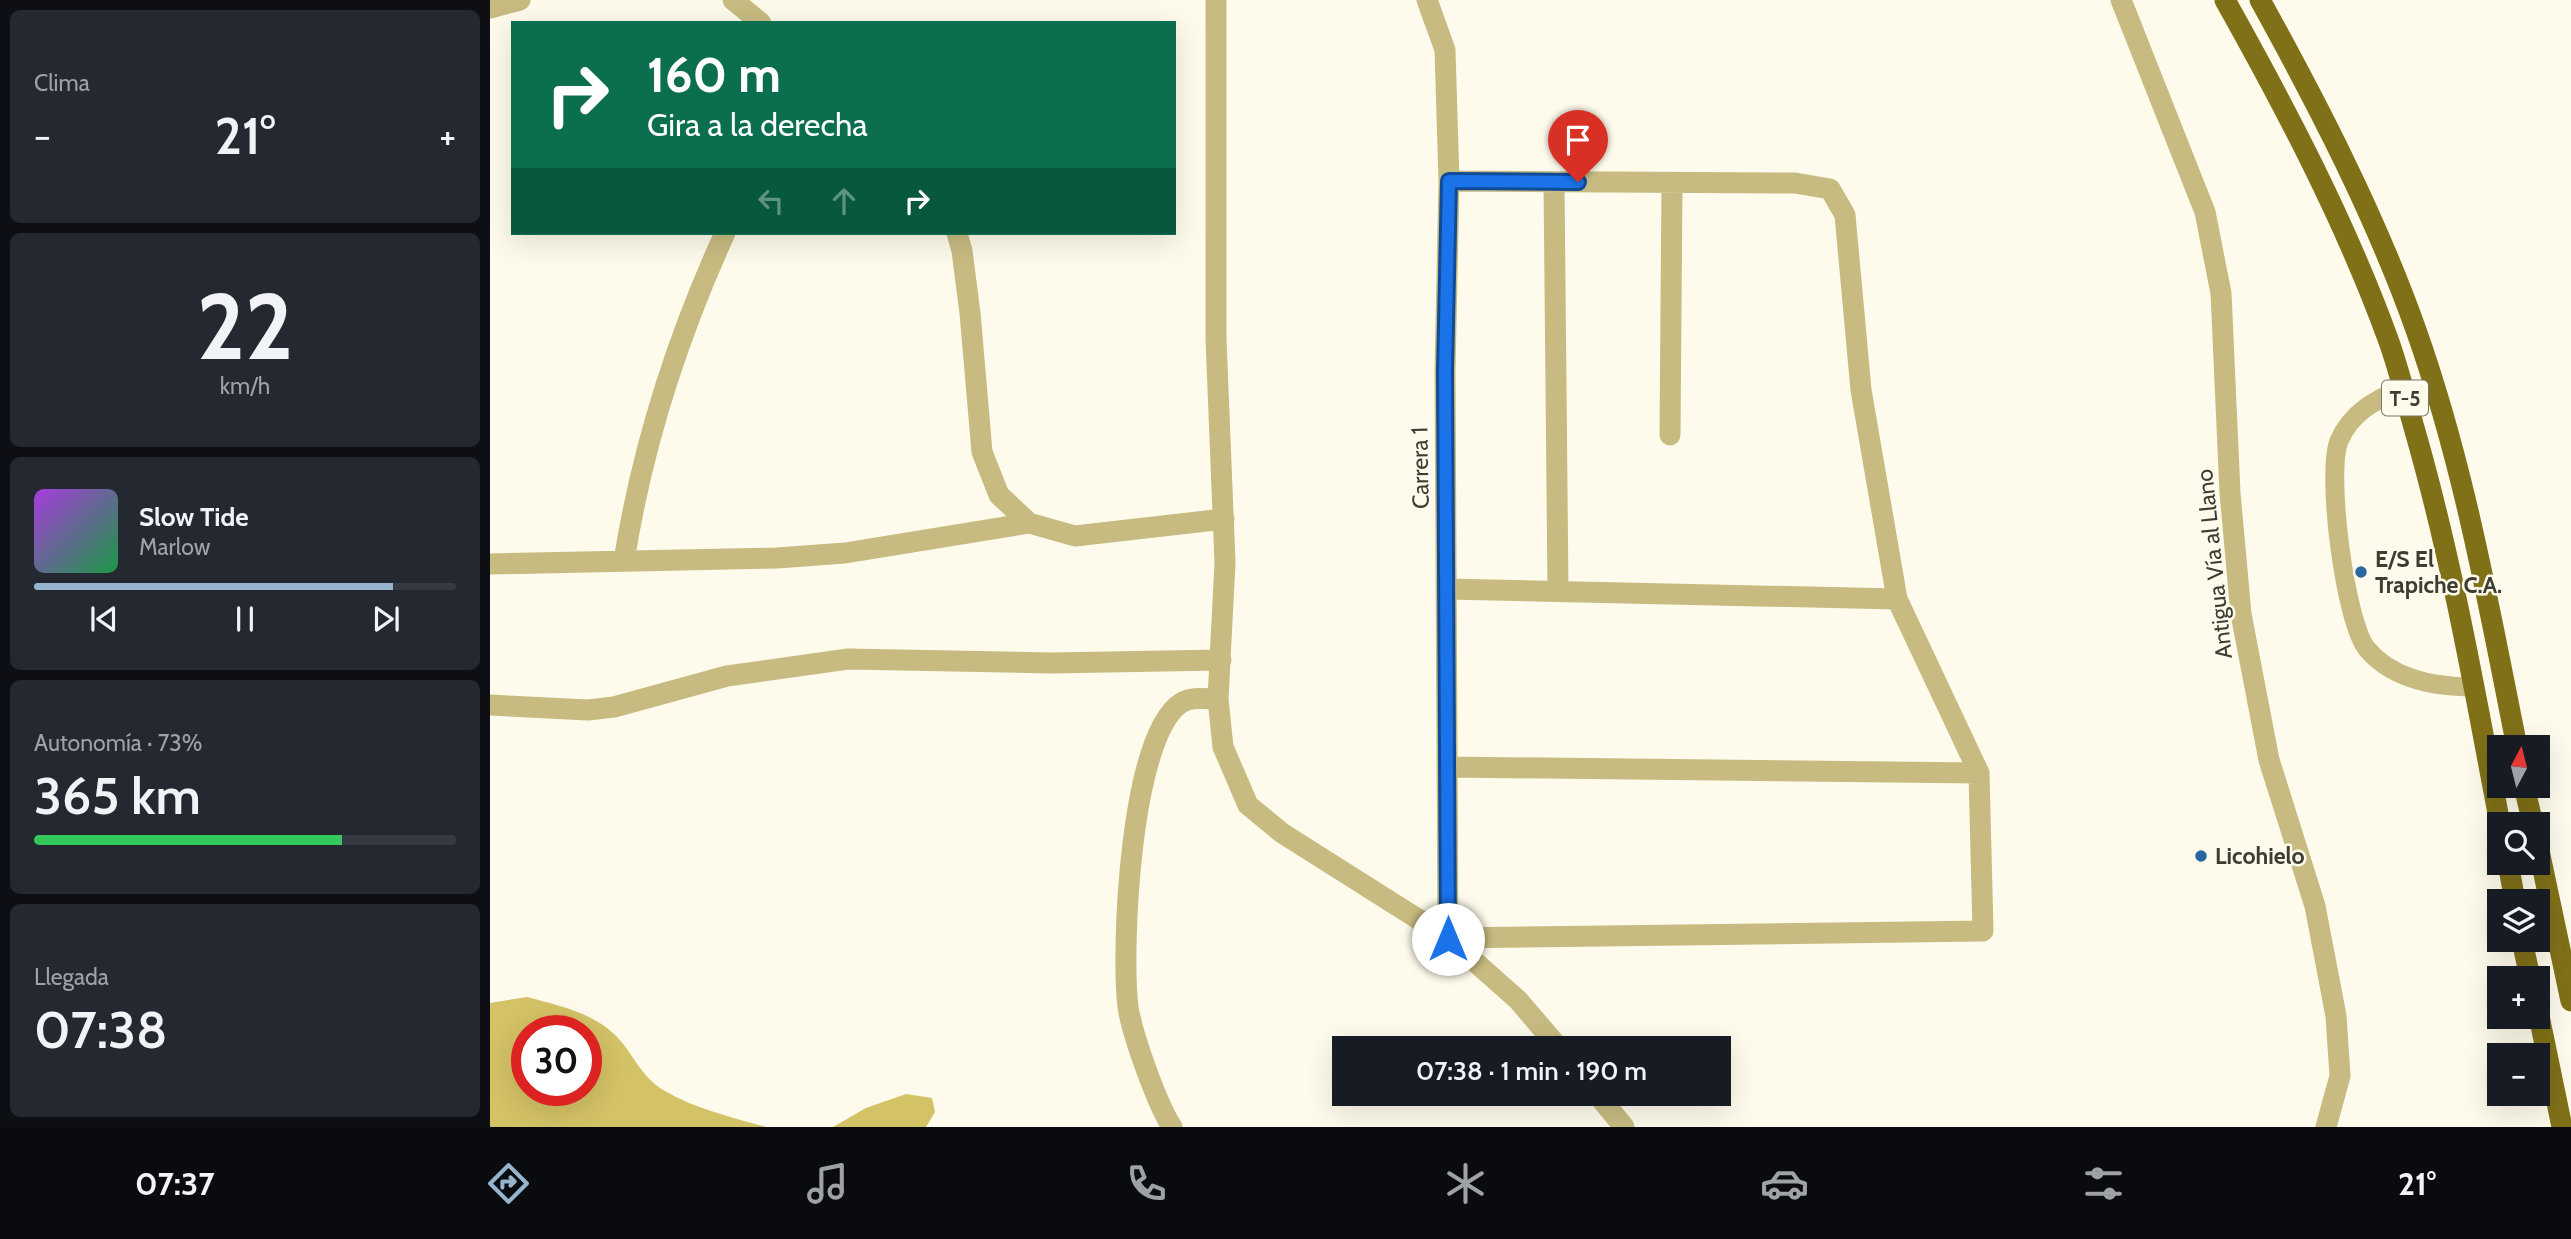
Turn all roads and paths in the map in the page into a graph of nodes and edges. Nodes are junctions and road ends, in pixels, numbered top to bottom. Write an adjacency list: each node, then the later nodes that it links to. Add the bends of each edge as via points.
1 (520, 0): 8 (street)
2 (733, 0): 9 (street)
3 (1216, 0): 17 (street, via 1216,339)
4 (1427, 0): 10 (street, Carrera 1, via 1445,50)
5 (2121, 0): 40 (street, Antigua Vía al Llano, via 2205,212 2221,293 2241,614 2269,761 2315,906 2336,1016 2340,1076)
6 (2225, 0): 15 (highway, T-5, via 2276,90 2330,201 2388,340)
7 (2260, 0): 28 (highway, T-5, via 2356,188 2416,330 2464,487)
8 (490, 8)
9 (759, 21)
10 (1449, 181): 11 (street); 21 (street, Carrera 1, via 1445,371)
11 (1554, 182): 12 (street); 22 (street)
12 (1672, 184): 16 (street); 23 (street, via 1795,183 1830,189 1845,215 1861,390)
13 (724, 235): 19 (street, via 693,303 652,426)
14 (958, 235): 18 (street, via 982,452 999,495)
15 (2402, 388): 25 (highway, T-5, via 2433,495); 25 (lane, via 2372,402 2350,421 2334,458 2333,486 2353,613 2366,648 2385,666 2417,681)
16 (1670, 435)
17 (1223, 519): 18 (street, via 1075,536); 24 (street)
18 (1029, 523): 19 (street, via 845,553)
19 (624, 561): 20 (street)
20 (490, 564)
21 (1448, 589): 22 (street); 29 (street, Carrera 1)
22 (1558, 591): 23 (street)
23 (1896, 598): 30 (street)
24 (1221, 660): 26 (street); 27 (street, via 848,659 727,676 614,707)
25 (2474, 687): 31 (highway, T-5)
26 (1218, 699): 33 (street, via 1223,747 1248,805 1282,833); 38 (street, via 1181,703 1152,746 1126,912 1124,962 1129,1011)
27 (490, 705)
28 (2515, 735)
29 (1447, 767): 30 (street); 33 (street, Carrera 1)
30 (1979, 773): 33 (street, via 1983,932)
31 (2498, 812)
32 (2544, 875): 34 (highway)
33 (1448, 939): 36 (street, via 1518,1000)
34 (2571, 1001)
35 (2542, 1029): 41 (highway)
36 (1549, 1036)
37 (1607, 1106): 39 (street)
38 (1172, 1127)
39 (1624, 1127)
40 (2326, 1127)
41 (2562, 1127)

